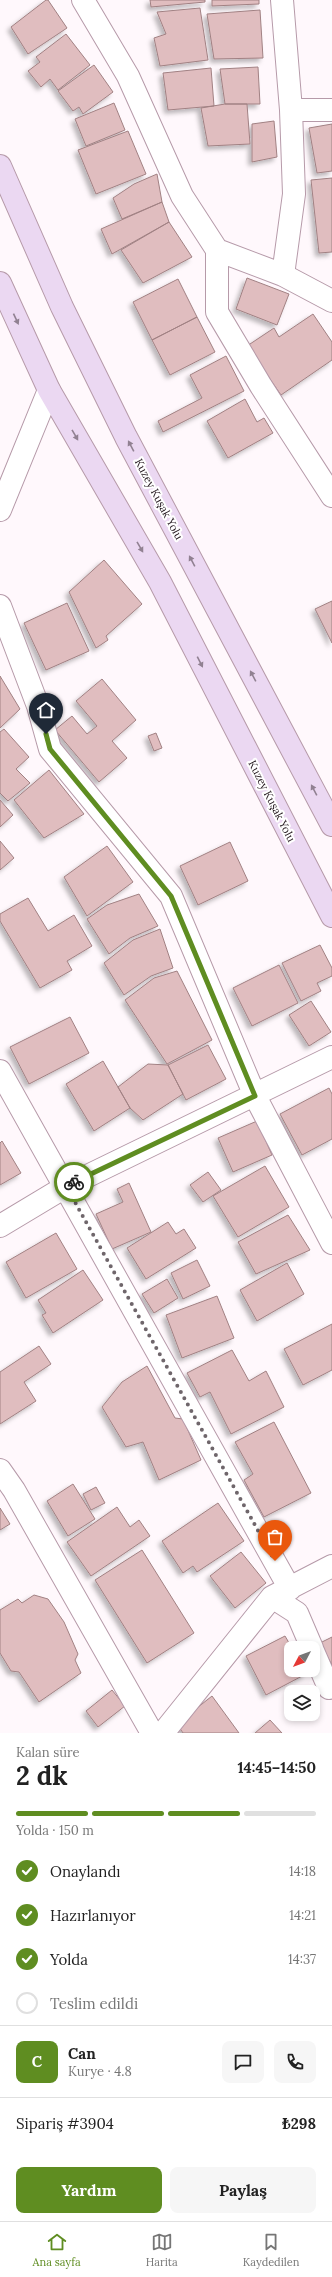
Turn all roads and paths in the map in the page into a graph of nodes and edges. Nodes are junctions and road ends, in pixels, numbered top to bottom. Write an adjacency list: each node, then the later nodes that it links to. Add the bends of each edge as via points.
1 (83, 0): 6 (street, via 128,76 182,196)
2 (282, 0): 3 (street)
3 (291, 110): 4 (street); 7 (street, via 294,194)
4 (332, 110)
5 (0, 166): 14 (main road, Kuzey Kuşak Yolu, one-way to 5, via 126,437 62,307)
6 (217, 250): 7 (street); 11 (street, via 216,312)
7 (283, 274): 9 (street)
8 (0, 283): 10 (main road, Kuzey Kuşak Yolu, one-way to 10)
9 (332, 300)
10 (49, 390): 12 (street); 15 (main road, Kuzey Kuşak Yolu, one-way to 15, via 160,582)
11 (332, 496)
12 (0, 510)
13 (0, 606): 18 (street, via 38,706 50,749 171,896)
14 (332, 825)
15 (332, 916)
16 (332, 1057): 18 (street)
17 (0, 1071): 19 (street)
18 (255, 1096): 19 (street); 21 (street)
19 (66, 1186): 20 (street); 24 (street)
20 (0, 1226)
21 (332, 1243)
22 (0, 1470): 28 (street, via 14,1490)
23 (332, 1566): 24 (street)
24 (281, 1593): 25 (street, via 297,1613); 29 (street)
25 (309, 1641)
26 (320, 1667): 27 (street)
27 (329, 1688)
28 (152, 1733)
29 (163, 1733)

